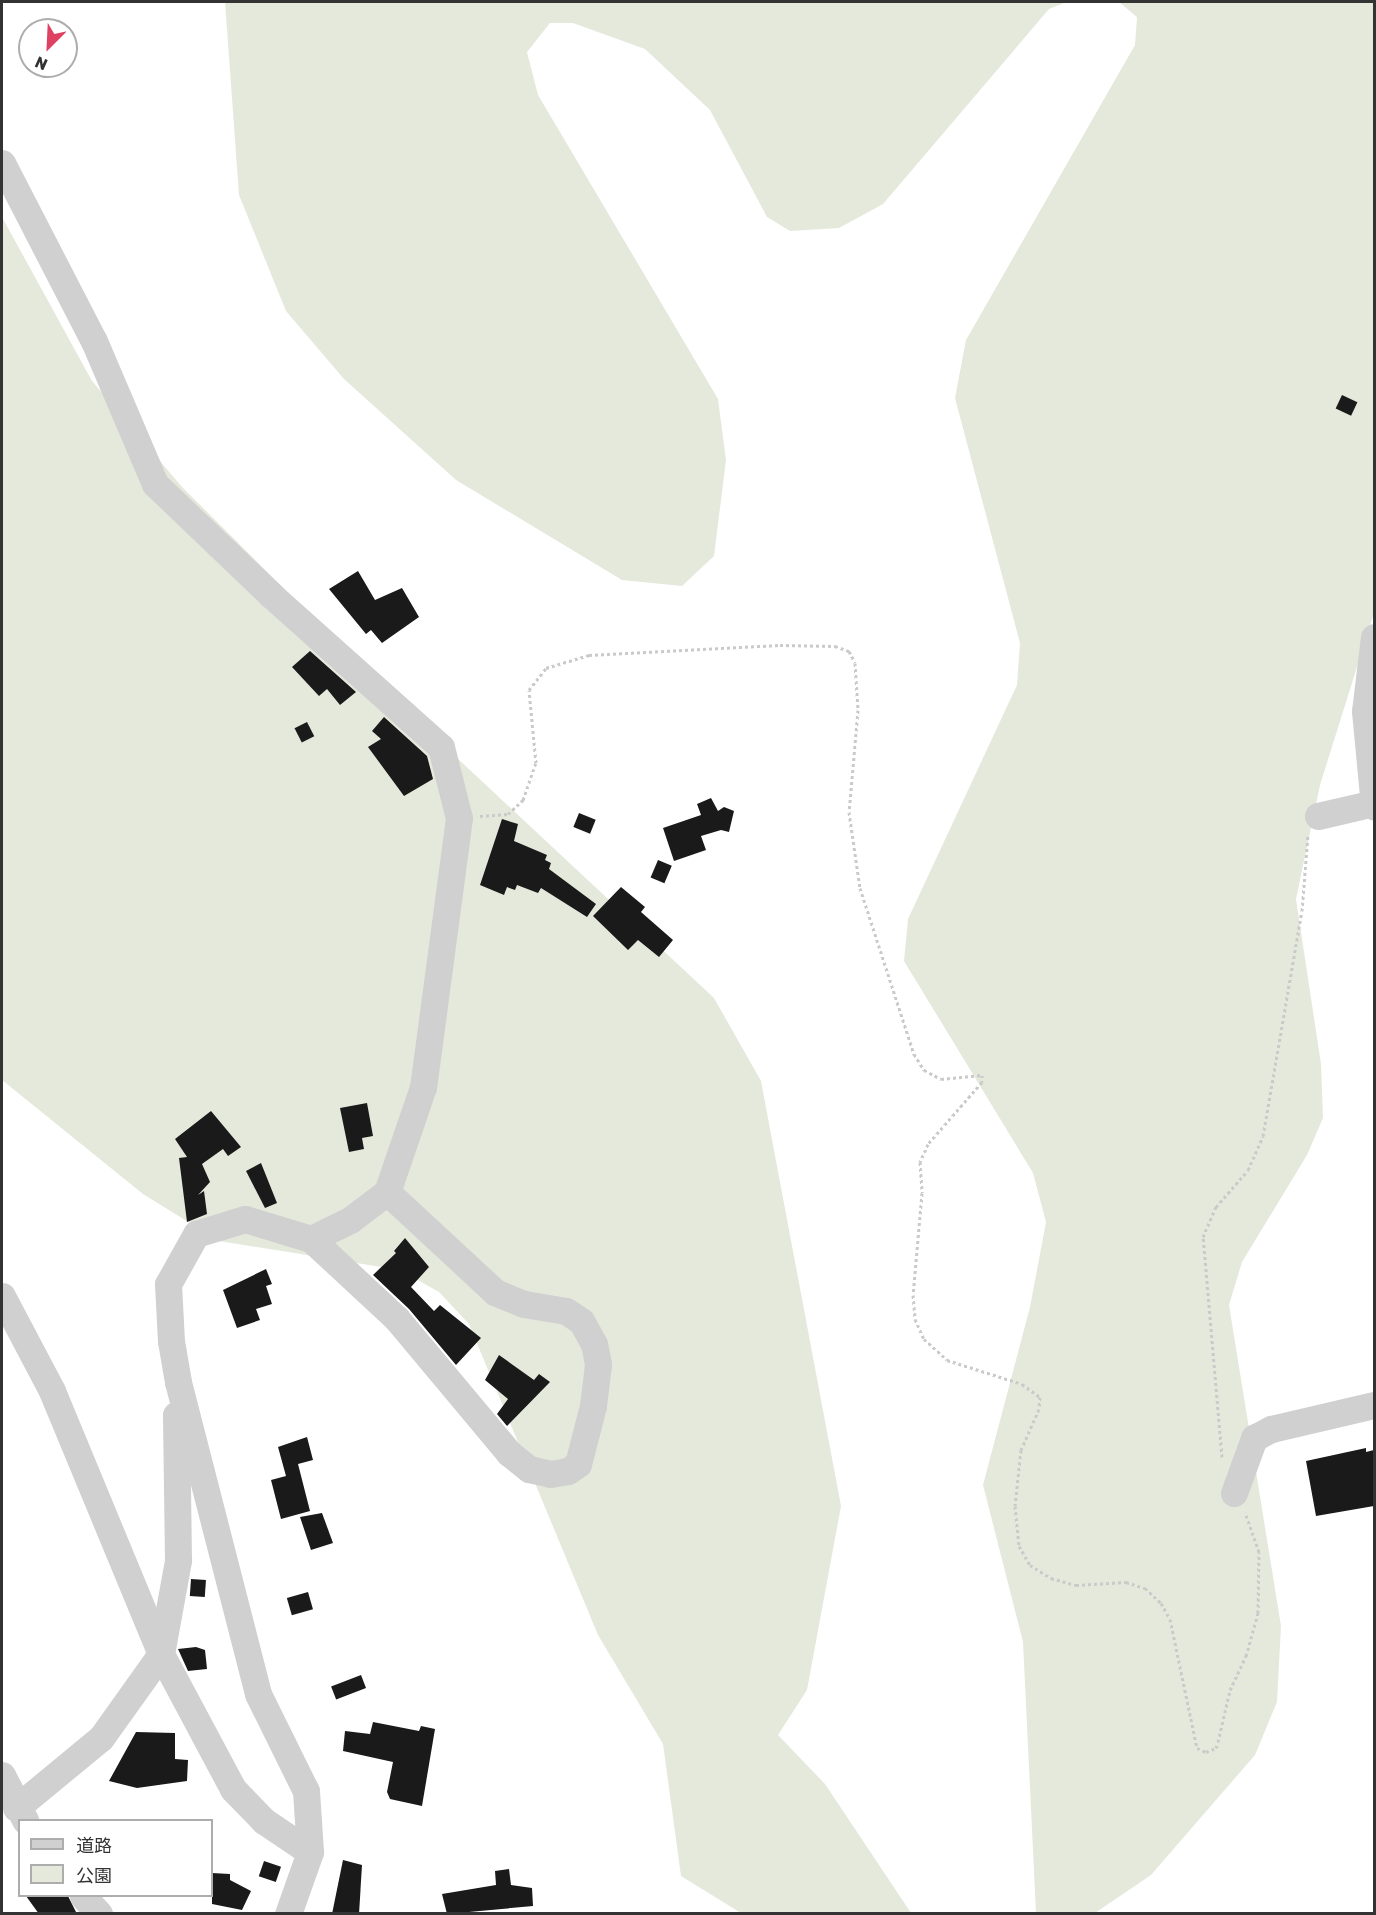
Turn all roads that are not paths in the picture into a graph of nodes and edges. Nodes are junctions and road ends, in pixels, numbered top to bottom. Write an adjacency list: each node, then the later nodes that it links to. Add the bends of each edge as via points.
1 (2, 163): 5 (street, via 94,341 156,484 271,595 441,747 459,818 423,1086)
2 (1374, 637): 3 (street, via 1365,711)
3 (1374, 805): 4 (street)
4 (1318, 816)
5 (387, 1192): 6 (street, via 350,1220); 6 (street, via 495,1292 524,1304 566,1311 581,1321 594,1344 598,1364 593,1406 578,1464 568,1471 550,1474 529,1469 509,1453 398,1319)
6 (311, 1239): 8 (street, via 245,1219 196,1234 168,1284)
7 (2, 1296): 11 (street, via 52,1390)
8 (178, 1382): 11 (street, via 178,1560); 14 (street, via 258,1694 306,1791)
9 (1374, 1405): 10 (street, via 1271,1429 1254,1438)
10 (1234, 1493)
11 (162, 1654): 13 (street, via 101,1738); 14 (street, via 233,1789 264,1821)
12 (2, 1775): 13 (street)
13 (21, 1814)
14 (310, 1852): 17 (street)
15 (84, 1897): 16 (street)
16 (99, 1914)
17 (288, 1914)

